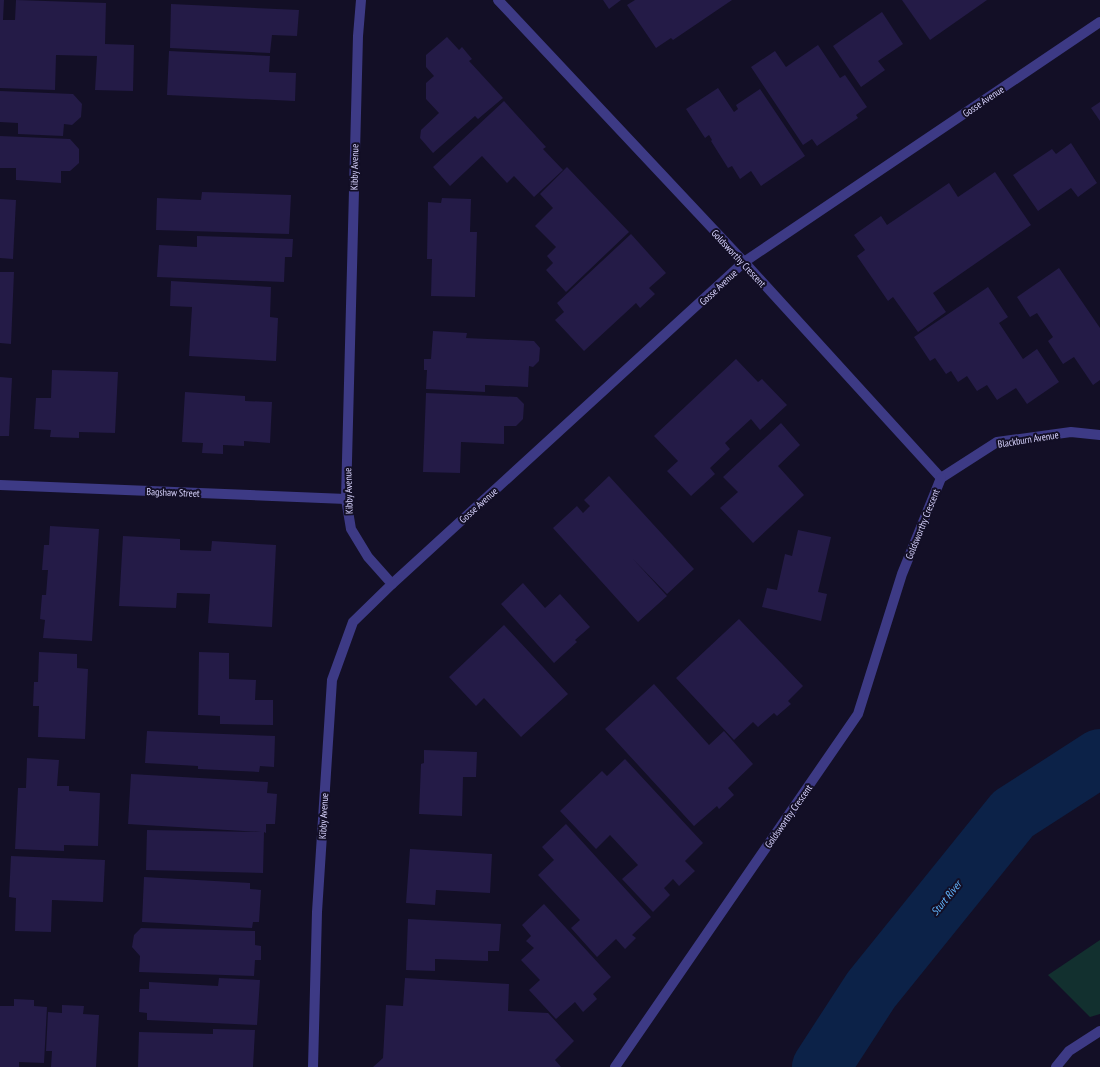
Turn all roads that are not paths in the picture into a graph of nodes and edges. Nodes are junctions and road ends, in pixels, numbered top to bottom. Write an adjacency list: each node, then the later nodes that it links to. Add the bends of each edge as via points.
1 (361, 0): 8 (street, Kibby Avenue)
2 (498, 0): 4 (street, Goldsworthy Crescent)
3 (1100, 22): 4 (street, Gosse Avenue)
4 (744, 262): 6 (street, Goldsworthy Crescent); 9 (street, Gosse Avenue)
5 (1100, 435): 6 (street, Blackburn Avenue, via 1071,432 997,442)
6 (941, 478): 12 (street, Goldsworthy Crescent, via 902,574 858,714)
7 (0, 485): 8 (street, Bagshaw Street)
8 (346, 499): 9 (street, Kibby Avenue, via 351,529 368,557)
9 (392, 584): 11 (street, Kibby Avenue, via 353,622 332,680 317,912)
10 (1100, 1031): 13 (street, via 1068,1050)
11 (313, 1067)
12 (615, 1067)
13 (1056, 1067)

